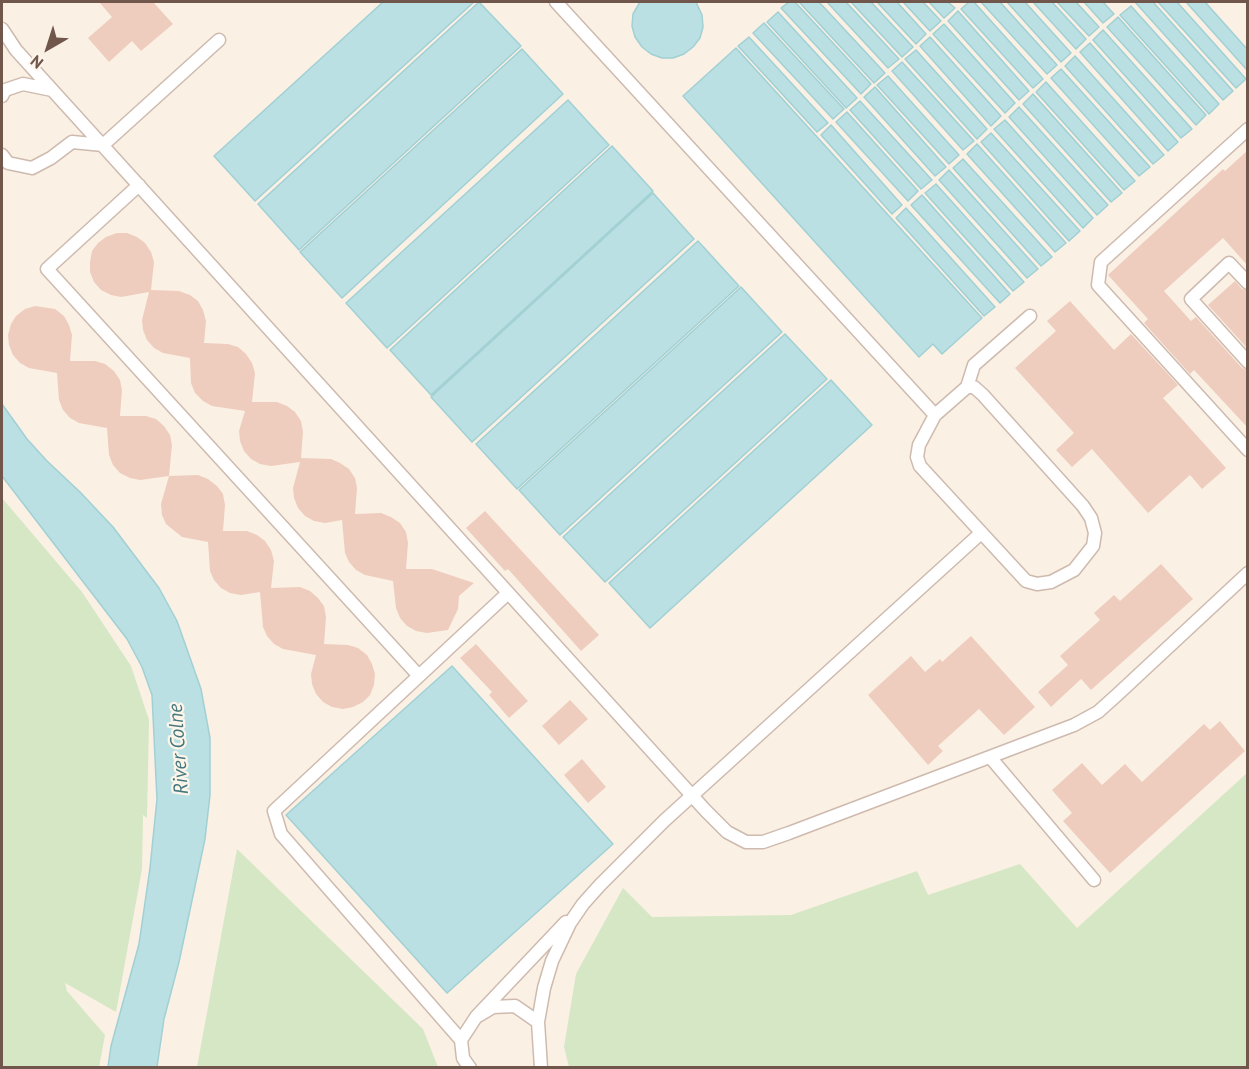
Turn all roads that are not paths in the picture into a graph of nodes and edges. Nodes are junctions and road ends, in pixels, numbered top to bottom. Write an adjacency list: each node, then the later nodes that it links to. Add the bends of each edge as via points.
1 (556, 2): 14 (lane)
2 (2, 29): 4 (lane)
3 (219, 40): 7 (lane)
4 (52, 90): 5 (lane, via 23,84 5,90); 7 (lane)
5 (2, 96)
6 (1248, 129): 15 (lane, via 1101,262 1098,285)
7 (103, 145): 8 (lane, via 72,142 32,168 8,163); 9 (lane)
8 (2, 155)
9 (139, 185): 18 (lane); 19 (lane, via 47,269)
10 (1248, 283): 12 (lane, via 1229,263 1191,299)
11 (1030, 316): 13 (lane, via 974,365)
12 (1248, 362)
13 (967, 387): 14 (lane); 16 (lane, via 974,387 983,395 1083,506 1095,533 1093,546 1074,570 1051,582 1037,584 1026,581)
14 (935, 416): 16 (lane, via 919,445 920,466)
15 (1246, 446)
16 (981, 533): 21 (lane)
17 (1248, 573): 20 (lane, via 1098,712)
18 (508, 593): 19 (lane); 21 (lane)
19 (419, 676): 26 (lane, via 274,811 281,834)
20 (990, 757): 21 (lane, via 763,842 746,842 727,832); 22 (lane)
21 (693, 797): 23 (lane)
22 (1094, 880)
23 (582, 904): 24 (lane); 25 (lane, via 552,961)
24 (476, 1017): 25 (lane, via 494,1007 514,1006); 26 (lane)
25 (538, 1022): 28 (lane)
26 (461, 1040): 27 (lane, via 463,1058)
27 (470, 1068)
28 (541, 1068)

